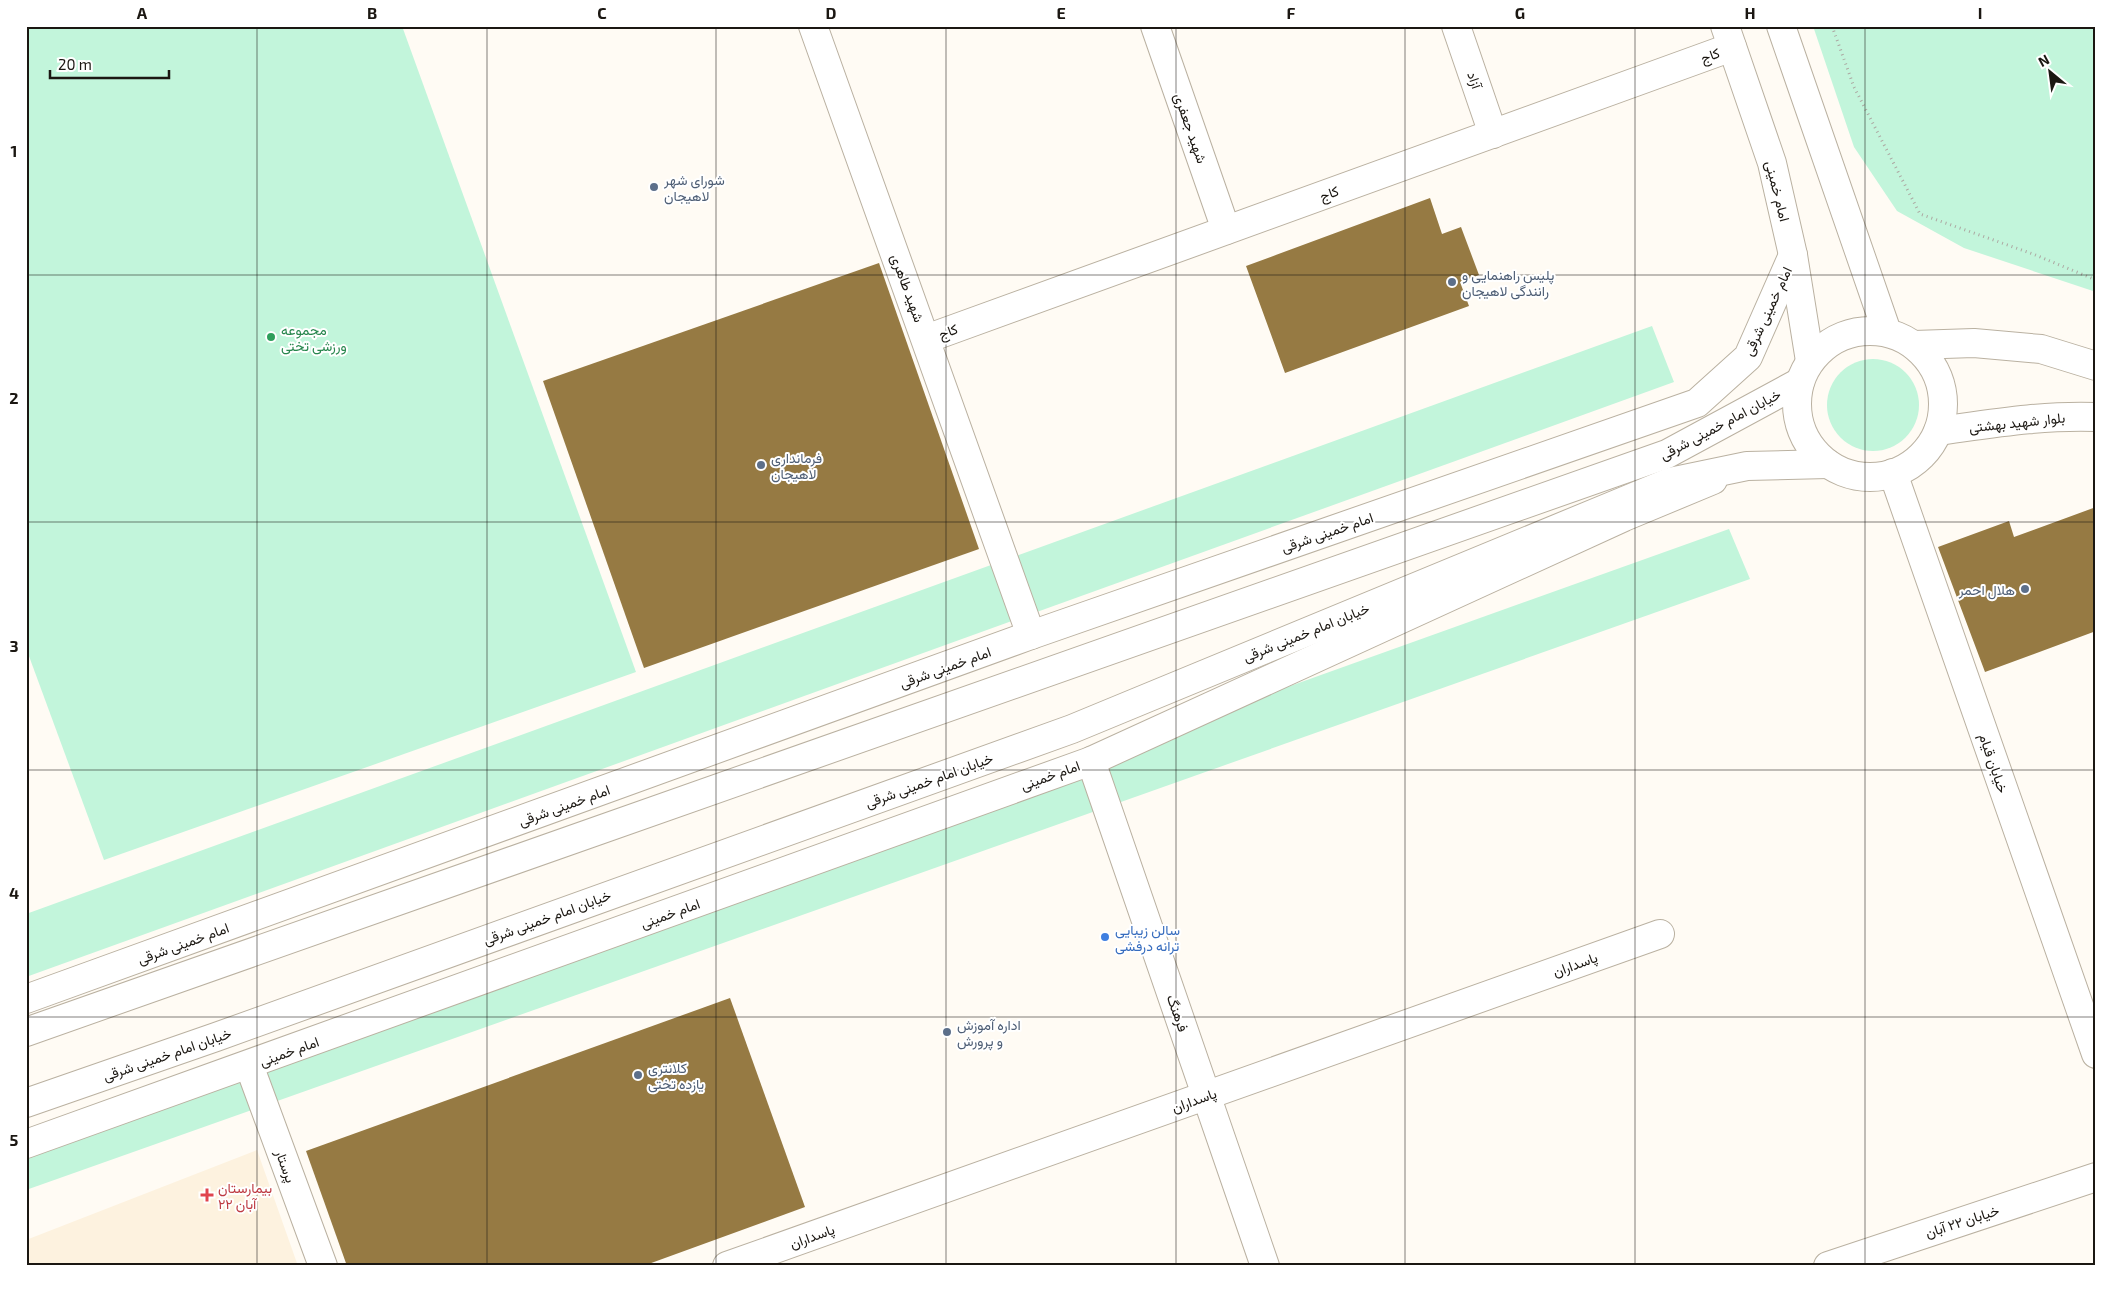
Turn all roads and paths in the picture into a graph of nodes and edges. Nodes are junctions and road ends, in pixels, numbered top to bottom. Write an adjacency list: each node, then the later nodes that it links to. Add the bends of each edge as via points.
1 (813, 26): 12 (main road, شهید طاهری)
2 (1155, 26): 8 (main road, شهید جعفری)
3 (1456, 26): 7 (main road, آزاد)
4 (1781, 26): 11 (main road)
5 (1832, 26): 10 (path, via 1854,87 1920,214)
6 (1728, 36): 7 (main road, کاج); 9 (main road, امام خمینی, via 1772,163)
7 (1493, 134): 8 (main road, کاج)
8 (1226, 230): 12 (main road, کاج)
9 (1793, 255): 15 (main road, امام خمینی); 21 (main road, امام خمینی شرقی, via 1748,357 1697,403)
10 (2096, 280)
11 (1887, 332): 13 (main road); 15 (main road, via 1858,331 1832,341)
12 (926, 339): 21 (main road, شهید طاهری)
13 (1914, 345): 14 (main road, via 1974,343 2041,349); 17 (main road, via 1934,369 1940,384 1943,400)
14 (2096, 366)
15 (1805, 371): 18 (main road, via 1796,405 1800,428 1811,448); 25 (main road, خیابان امام خمینی شرقی, via 1667,454)
16 (2096, 417): 17 (main road, بلوار شهید بهشتی, via 2022,419)
17 (1938, 431): 20 (main road, via 1912,464)
18 (1828, 464): 19 (main road, خیابان امام خمینی شرقی); 20 (main road, via 1848,474 1871,477)
19 (1747, 466): 22 (main road, via 1624,517); 29 (main road, خیابان امام خمینی شرقی, via 1670,482 1072,729)
20 (1893, 473): 26 (main road, خیابان قیام)
21 (1031, 635): 24 (main road, امام خمینی شرقی)
22 (1090, 760): 27 (main road, امام خمینی); 28 (main road, فرهنگ)
23 (1660, 934): 28 (main road, پاسداران)
24 (26, 999)
25 (26, 1032)
26 (2096, 1054)
27 (248, 1066): 30 (main road); 32 (main road, پرستار)
28 (1207, 1095): 33 (main road, پاسداران); 34 (main road, فرهنگ)
29 (26, 1103)
30 (26, 1144)
31 (2096, 1177): 35 (main road, خیابان ۲۲ آبان)
32 (323, 1266)
33 (727, 1266)
34 (1265, 1266)
35 (1828, 1266)

